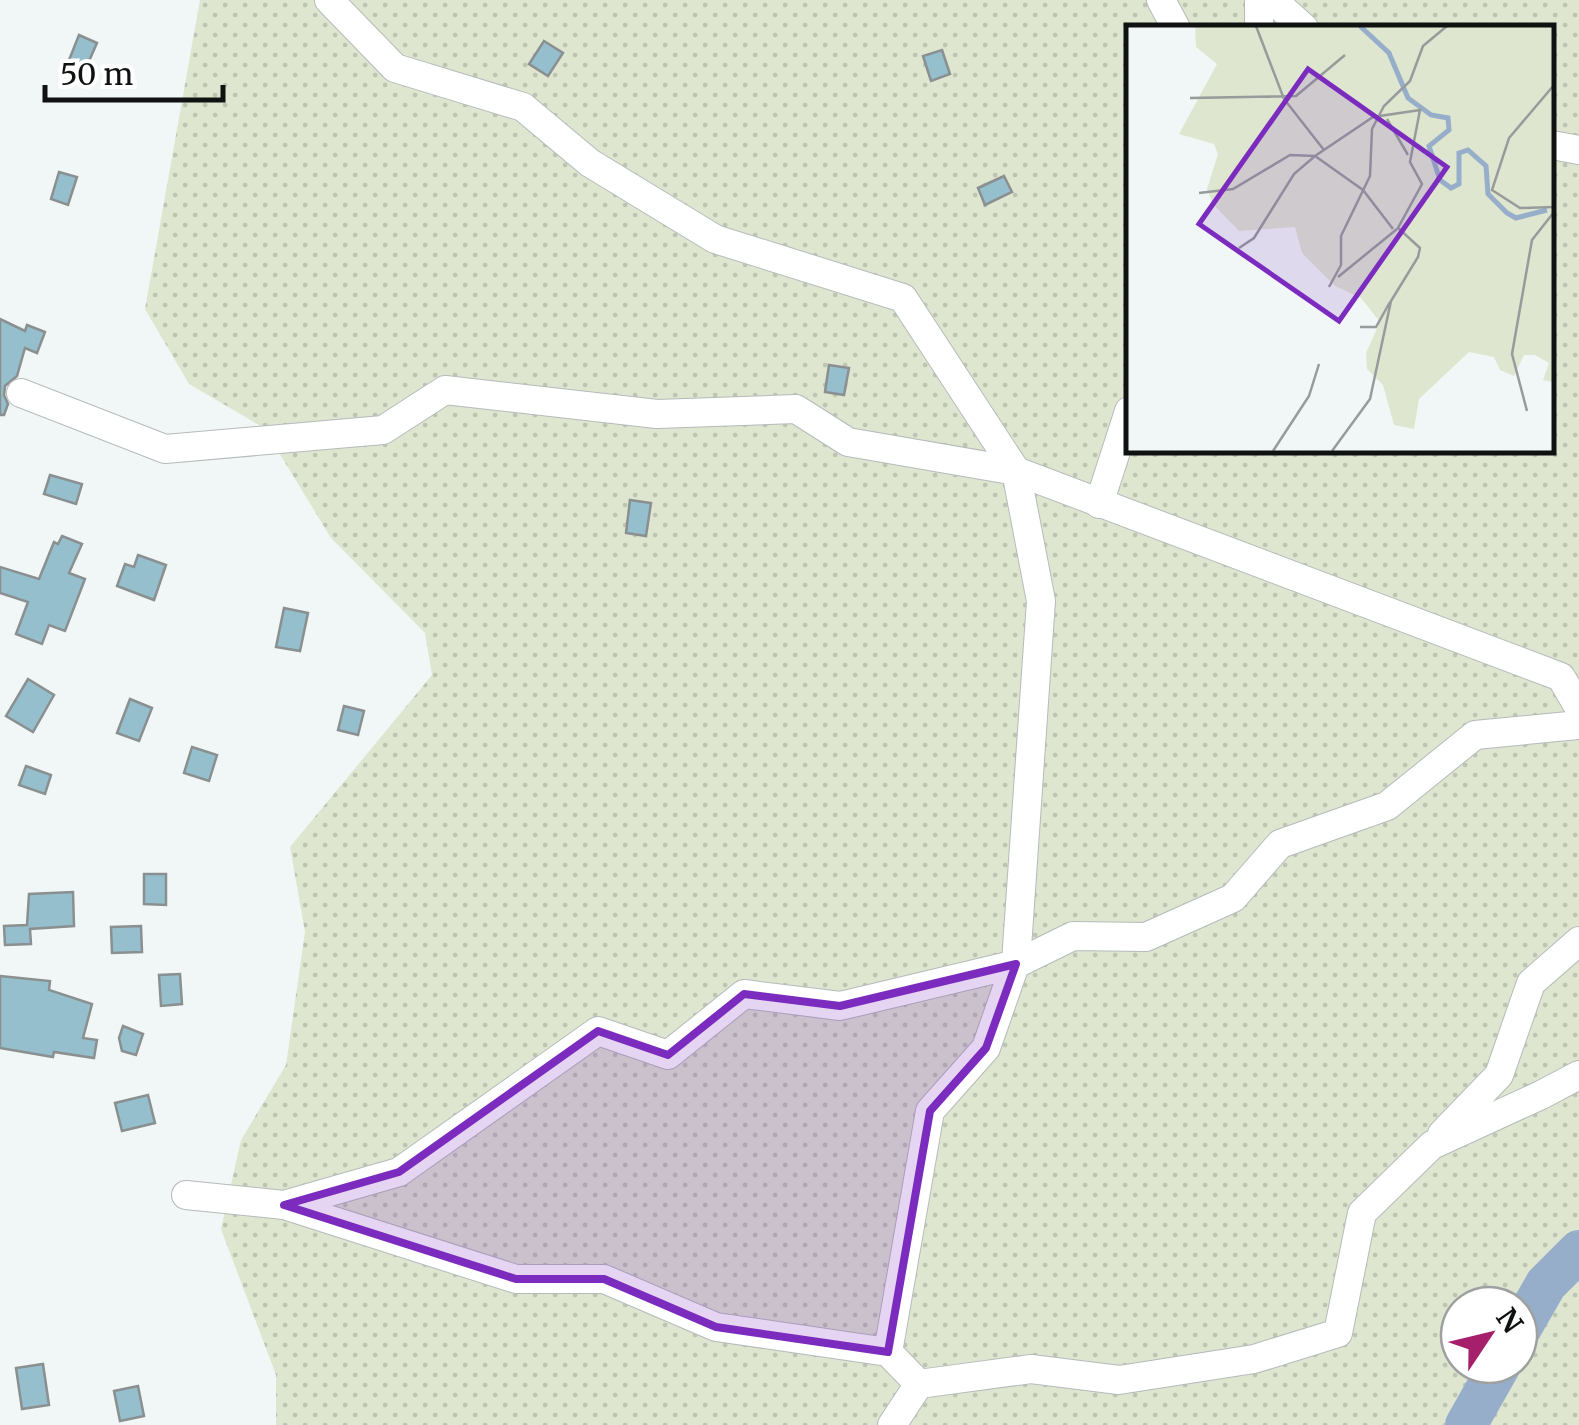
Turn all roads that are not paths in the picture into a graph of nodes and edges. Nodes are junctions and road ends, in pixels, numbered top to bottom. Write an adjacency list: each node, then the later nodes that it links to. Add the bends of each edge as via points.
1 (328, 0): 12 (street, via 395,68 522,107 590,163 715,238 903,298)
2 (1161, 0): 5 (street)
3 (1259, 0): 6 (street)
4 (1273, 0): 7 (street)
5 (1174, 25)
6 (1260, 25)
7 (1301, 25)
8 (1554, 145): 9 (street)
9 (1579, 150)
10 (21, 393): 12 (street, via 165,448 382,430 445,390 657,414 796,409 848,442)
11 (1126, 420): 13 (street)
12 (1016, 472): 13 (street); 17 (street, via 1041,601)
13 (1099, 504): 14 (street, via 1561,678)
14 (1579, 708)
15 (1579, 725): 17 (street, via 1476,735 1387,806 1280,844 1233,898 1146,937 1073,936)
16 (1579, 940): 19 (street, via 1531,983 1499,1075)
17 (1016, 964): 21 (street, via 840,1006 744,994 668,1054 598,1031 399,1172); 22 (street, via 986,1048 930,1111)
18 (1579, 1075): 19 (street)
19 (1432, 1145): 23 (street, via 1362,1213 1338,1333 1254,1359 1119,1380 1031,1369)
20 (186, 1194): 21 (street)
21 (284, 1205): 22 (street, via 516,1280 604,1278 716,1327)
22 (888, 1352): 23 (street)
23 (919, 1384): 24 (street)
24 (892, 1425)

